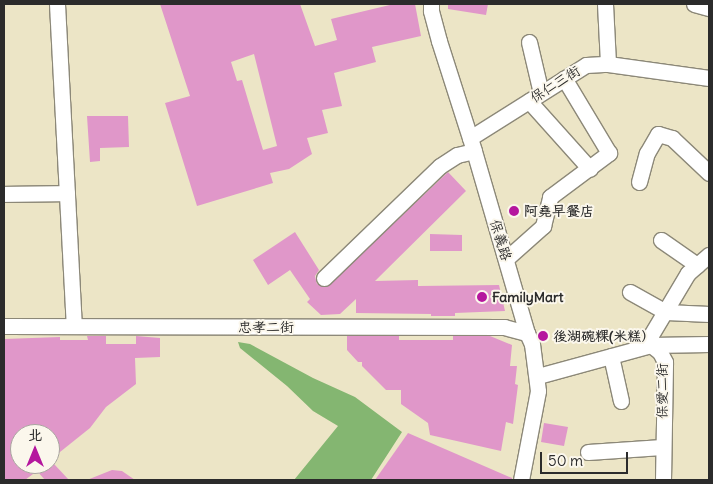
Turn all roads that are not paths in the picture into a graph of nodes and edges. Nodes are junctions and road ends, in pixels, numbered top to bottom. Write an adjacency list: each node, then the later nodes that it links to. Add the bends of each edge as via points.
1 (57, 4): 15 (street)
2 (431, 4): 11 (street, 保義路, via 439,41)
3 (605, 4): 7 (street)
4 (694, 4): 5 (street)
5 (709, 8)
6 (529, 42): 10 (street)
7 (608, 64): 8 (street, 保仁三街, via 586,65); 9 (street, 保仁三街)
8 (564, 78): 10 (street, 保仁三街); 12 (street, via 608,153)
9 (709, 78)
10 (535, 97): 11 (street, 保仁三街); 12 (street)
11 (472, 144): 19 (street, 保義路); 21 (street, 保仁三街, via 440,166)
12 (590, 169): 19 (street, via 550,197 543,226)
13 (709, 173): 14 (street, via 672,138 658,134)
14 (639, 182)
15 (67, 193): 16 (street); 26 (street)
16 (4, 194)
17 (661, 240): 20 (street)
18 (709, 255): 20 (street)
19 (506, 259): 27 (street, 保義路)
20 (697, 265): 23 (street, via 688,273)
21 (324, 278)
22 (630, 292): 23 (street)
23 (666, 312): 24 (street); 29 (street, 保愛二街, via 651,335)
24 (709, 314)
25 (4, 326): 26 (street, 忠孝二街)
26 (74, 326): 27 (street, 忠孝二街, via 504,327)
27 (527, 333): 31 (street, 保義路)
28 (709, 344): 29 (street)
29 (651, 345): 30 (street); 33 (street, 保愛二街, via 665,362)
30 (611, 356): 31 (street); 32 (street)
31 (538, 376): 35 (street, 保義路, via 537,405)
32 (620, 401)
33 (662, 447): 34 (street); 36 (street, 保愛二街)
34 (588, 452)
35 (521, 480)
36 (663, 480)

